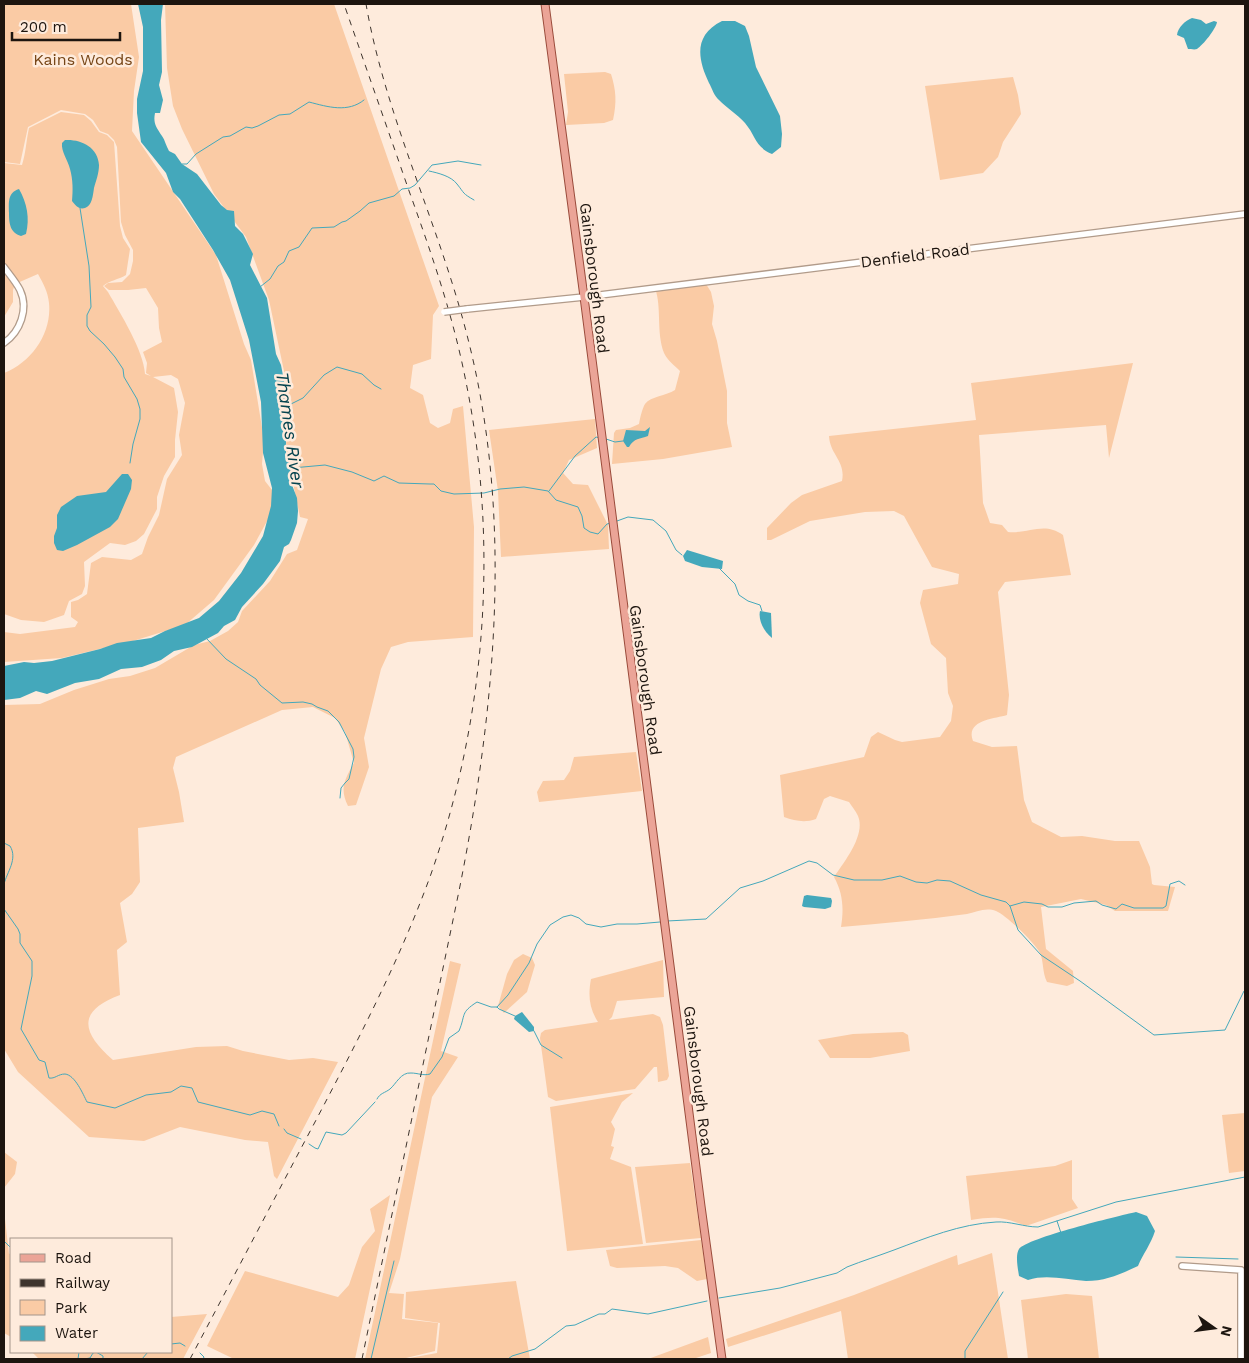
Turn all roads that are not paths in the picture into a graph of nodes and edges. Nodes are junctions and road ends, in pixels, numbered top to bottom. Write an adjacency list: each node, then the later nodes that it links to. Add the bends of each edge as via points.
1 (544, 4): 4 (main road, Gainsborough Road)
2 (1245, 214): 4 (street, Denfield Road)
3 (4, 266): 6 (street, via 20,291 23,305 17,331)
4 (584, 297): 5 (street, Denfield Road, bridge); 9 (main road, Gainsborough Road)
5 (440, 313)
6 (4, 343)
7 (1182, 1266): 8 (street, via 1241,1270)
8 (1243, 1312): 10 (street)
9 (722, 1359)
10 (1241, 1359)

